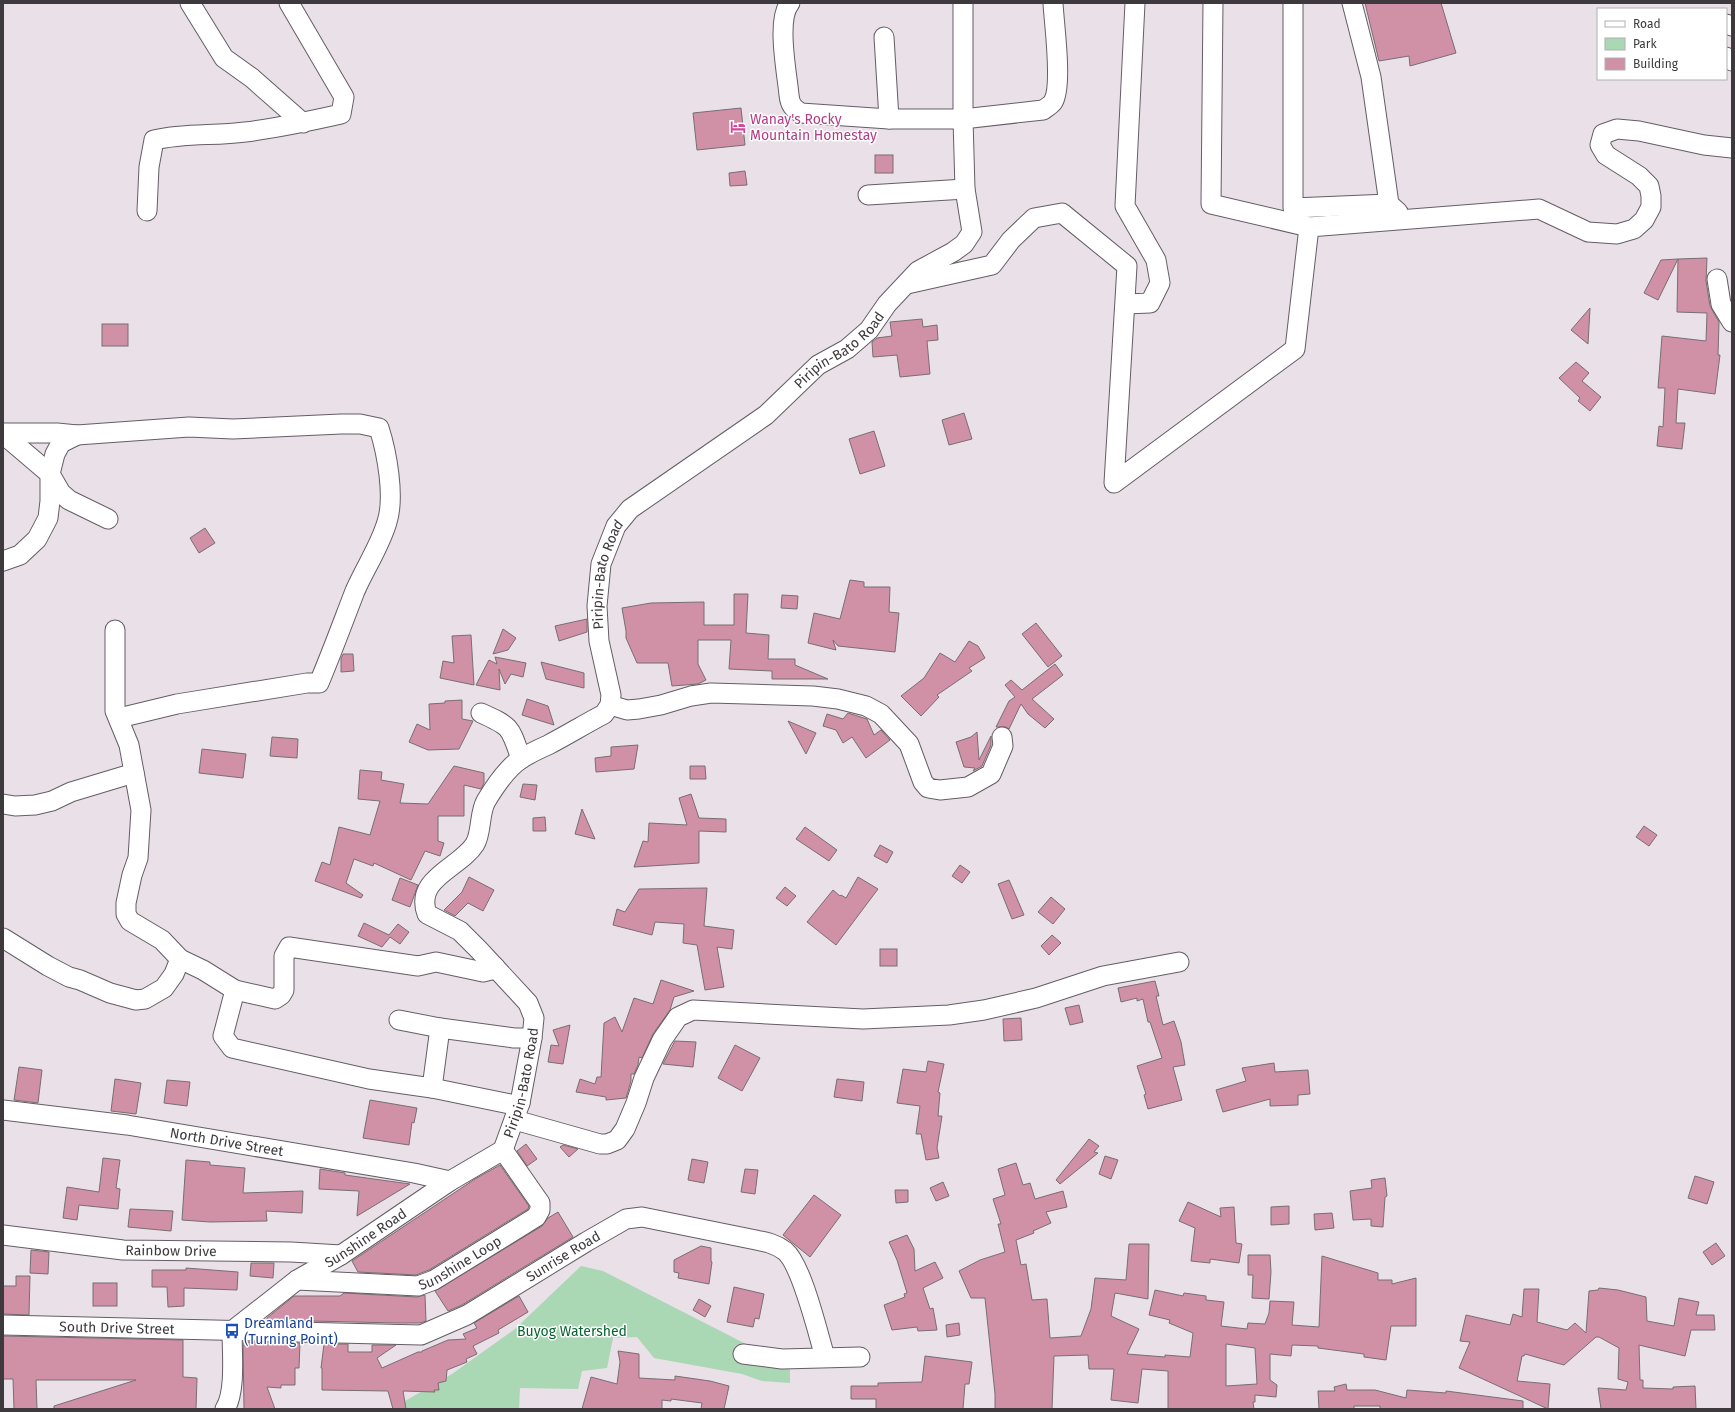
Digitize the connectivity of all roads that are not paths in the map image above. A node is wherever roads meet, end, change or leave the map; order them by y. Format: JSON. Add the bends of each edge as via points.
{"nodes":[{"id":1,"x":190,"y":3,"type":"edge"},
{"id":2,"x":289,"y":3,"type":"edge"},
{"id":3,"x":790,"y":3,"type":"edge"},
{"id":4,"x":963,"y":3,"type":"edge"},
{"id":5,"x":1053,"y":3,"type":"edge"},
{"id":6,"x":1135,"y":3,"type":"edge"},
{"id":7,"x":1212,"y":3,"type":"edge"},
{"id":8,"x":1292,"y":3,"type":"edge"},
{"id":9,"x":1352,"y":3,"type":"edge"},
{"id":10,"x":884,"y":37,"type":"dead end"},
{"id":11,"x":889,"y":119,"type":"junction"},
{"id":12,"x":963,"y":119,"type":"junction"},
{"id":13,"x":302,"y":123,"type":"junction"},
{"id":14,"x":1732,"y":148,"type":"edge"},
{"id":15,"x":965,"y":189,"type":"junction"},
{"id":16,"x":868,"y":195,"type":"dead end"},
{"id":17,"x":1389,"y":204,"type":"junction"},
{"id":18,"x":147,"y":211,"type":"dead end"},
{"id":19,"x":1406,"y":220,"type":"junction"},
{"id":20,"x":1309,"y":227,"type":"junction"},
{"id":21,"x":1717,"y":280,"type":"dead end"},
{"id":22,"x":904,"y":285,"type":"junction"},
{"id":23,"x":1126,"y":304,"type":"junction"},
{"id":24,"x":1732,"y":322,"type":"edge"},
{"id":25,"x":3,"y":434,"type":"edge"},
{"id":26,"x":77,"y":434,"type":"junction"},
{"id":27,"x":50,"y":474,"type":"junction"},
{"id":28,"x":108,"y":520,"type":"dead end"},
{"id":29,"x":3,"y":561,"type":"edge"},
{"id":30,"x":115,"y":630,"type":"dead end"},
{"id":31,"x":610,"y":705,"type":"junction"},
{"id":32,"x":481,"y":713,"type":"dead end"},
{"id":33,"x":119,"y":718,"type":"junction"},
{"id":34,"x":1002,"y":737,"type":"dead end"},
{"id":35,"x":521,"y":759,"type":"junction"},
{"id":36,"x":134,"y":773,"type":"junction"},
{"id":37,"x":3,"y":804,"type":"edge"},
{"id":38,"x":3,"y":938,"type":"edge"},
{"id":39,"x":180,"y":959,"type":"junction"},
{"id":40,"x":1179,"y":962,"type":"dead end"},
{"id":41,"x":495,"y":967,"type":"junction"},
{"id":42,"x":235,"y":990,"type":"junction"},
{"id":43,"x":399,"y":1020,"type":"dead end"},
{"id":44,"x":440,"y":1028,"type":"junction"},
{"id":45,"x":532,"y":1038,"type":"junction"},
{"id":46,"x":432,"y":1088,"type":"junction"},
{"id":47,"x":3,"y":1110,"type":"edge"},
{"id":48,"x":517,"y":1111,"type":"junction"},
{"id":49,"x":504,"y":1150,"type":"junction"},
{"id":50,"x":450,"y":1181,"type":"junction"},
{"id":51,"x":3,"y":1235,"type":"edge"},
{"id":52,"x":340,"y":1255,"type":"junction"},
{"id":53,"x":297,"y":1280,"type":"junction"},
{"id":54,"x":3,"y":1325,"type":"edge"},
{"id":55,"x":232,"y":1331,"type":"junction"},
{"id":56,"x":743,"y":1354,"type":"dead end"},
{"id":57,"x":825,"y":1357,"type":"junction"},
{"id":58,"x":860,"y":1357,"type":"dead end"},
{"id":59,"x":225,"y":1409,"type":"edge"}],
"edges":[{"from":1,"to":13,"type":"street","via":[[224,58],[252,78]]},
{"from":2,"to":13,"type":"street","via":[[344,97],[341,114]]},
{"from":3,"to":11,"type":"street","via":[[786,8],[782,26],[790,104],[793,108],[801,113]]},
{"from":4,"to":12,"type":"street","name":"Piripin-Bato Road"},
{"from":5,"to":12,"type":"street","via":[[1057,69],[1056,94],[1052,103],[1044,110]]},
{"from":6,"to":23,"type":"street","via":[[1125,206],[1156,260],[1160,283],[1150,303]]},
{"from":7,"to":20,"type":"street","via":[[1211,204]]},
{"from":8,"to":17,"type":"street","via":[[1293,208]]},
{"from":9,"to":17,"type":"street","via":[[1371,77]]},
{"from":10,"to":11,"type":"street"},
{"from":11,"to":12,"type":"street"},
{"from":12,"to":15,"type":"street","name":"Piripin-Bato Road"},
{"from":13,"to":18,"type":"street","via":[[244,132],[169,136],[154,140],[149,167]]},
{"from":14,"to":19,"type":"street","via":[[1704,145],[1639,131],[1617,129],[1603,134],[1600,145],[1606,155],[1640,176],[1649,186],[1651,196],[1651,207],[1644,220],[1634,229],[1617,234],[1588,232],[1539,209]]},
{"from":15,"to":16,"type":"street"},
{"from":15,"to":22,"type":"street","name":"Piripin-Bato Road","via":[[972,232],[964,244],[918,271]]},
{"from":17,"to":19,"type":"street"},
{"from":19,"to":20,"type":"street"},
{"from":20,"to":23,"type":"street","via":[[1295,348],[1114,483]]},
{"from":21,"to":24,"type":"street","via":[[1721,304]]},
{"from":22,"to":23,"type":"street","via":[[992,265],[1011,240],[1034,218],[1062,213],[1127,266]]},
{"from":22,"to":31,"type":"street","name":"Piripin-Bato Road","via":[[869,330],[847,349],[818,365],[766,415],[630,509],[616,526],[601,564],[597,606],[599,641],[611,695]]},
{"from":25,"to":26,"type":"street"},
{"from":25,"to":27,"type":"street"},
{"from":26,"to":27,"type":"street","via":[[61,443]]},
{"from":26,"to":33,"type":"street","via":[[189,427],[233,429],[360,424],[379,428],[386,447],[390,499],[388,521],[356,590],[319,683],[177,704]]},
{"from":27,"to":28,"type":"street","via":[[61,493],[69,500]]},
{"from":27,"to":29,"type":"street","via":[[48,518],[37,539],[20,555]]},
{"from":30,"to":33,"type":"street","via":[[115,711]]},
{"from":31,"to":34,"type":"street","via":[[627,710],[638,709],[711,693],[813,696],[859,704],[881,714],[896,728],[910,744],[923,782],[928,788],[940,790],[968,787],[991,774],[1003,746]]},
{"from":31,"to":35,"type":"street","name":"Piripin-Bato Road","via":[[604,714]]},
{"from":32,"to":35,"type":"street","via":[[509,727]]},
{"from":33,"to":36,"type":"street","via":[[129,745]]},
{"from":35,"to":41,"type":"street","name":"Piripin-Bato Road","via":[[507,772],[486,802],[475,844],[431,883],[425,899],[428,914],[460,931]]},
{"from":36,"to":37,"type":"street","via":[[71,792],[52,801],[15,806]]},
{"from":36,"to":39,"type":"street","via":[[141,810],[140,838],[126,914],[130,921],[162,940]]},
{"from":38,"to":39,"type":"street","via":[[69,977],[136,1000],[145,999],[164,988]]},
{"from":39,"to":42,"type":"street"},
{"from":40,"to":48,"type":"street","via":[[1103,976],[1036,998],[949,1015],[863,1019],[693,1010],[678,1017],[662,1040],[644,1078],[625,1129],[617,1140],[600,1144]]},
{"from":41,"to":42,"type":"street","via":[[483,972],[436,962],[418,966],[289,948],[284,956],[284,990],[281,995],[275,999]]},
{"from":41,"to":45,"type":"street","name":"Piripin-Bato Road","via":[[528,1003],[534,1018]]},
{"from":42,"to":46,"type":"street","via":[[223,1036],[232,1048],[369,1079]]},
{"from":43,"to":44,"type":"street"},
{"from":44,"to":45,"type":"street"},
{"from":44,"to":46,"type":"street"},
{"from":45,"to":48,"type":"street","name":"Piripin-Bato Road"},
{"from":46,"to":48,"type":"street","via":[[515,1105]]},
{"from":47,"to":50,"type":"street","name":"North Drive Street","via":[[127,1125]]},
{"from":48,"to":49,"type":"street","name":"Piripin-Bato Road"},
{"from":49,"to":50,"type":"street","name":"Sunshine Road"},
{"from":49,"to":53,"type":"street","name":"Sunshine Loop","via":[[540,1203],[536,1217],[434,1280],[418,1286]]},
{"from":50,"to":52,"type":"street","name":"Sunshine Road"},
{"from":51,"to":52,"type":"street","name":"Rainbow Drive","via":[[123,1250]]},
{"from":52,"to":53,"type":"street","name":"Sunshine Road"},
{"from":53,"to":55,"type":"street","name":"Sunshine Road"},
{"from":54,"to":55,"type":"street","name":"South Drive Street"},
{"from":55,"to":57,"type":"street","name":"Sunrise Road","via":[[421,1335],[466,1315],[626,1219],[642,1217],[775,1244],[786,1252],[793,1262],[807,1296]]},
{"from":55,"to":59,"type":"street","via":[[231,1390]]},
{"from":56,"to":57,"type":"street","via":[[782,1359]]},
{"from":57,"to":58,"type":"street"}]}
